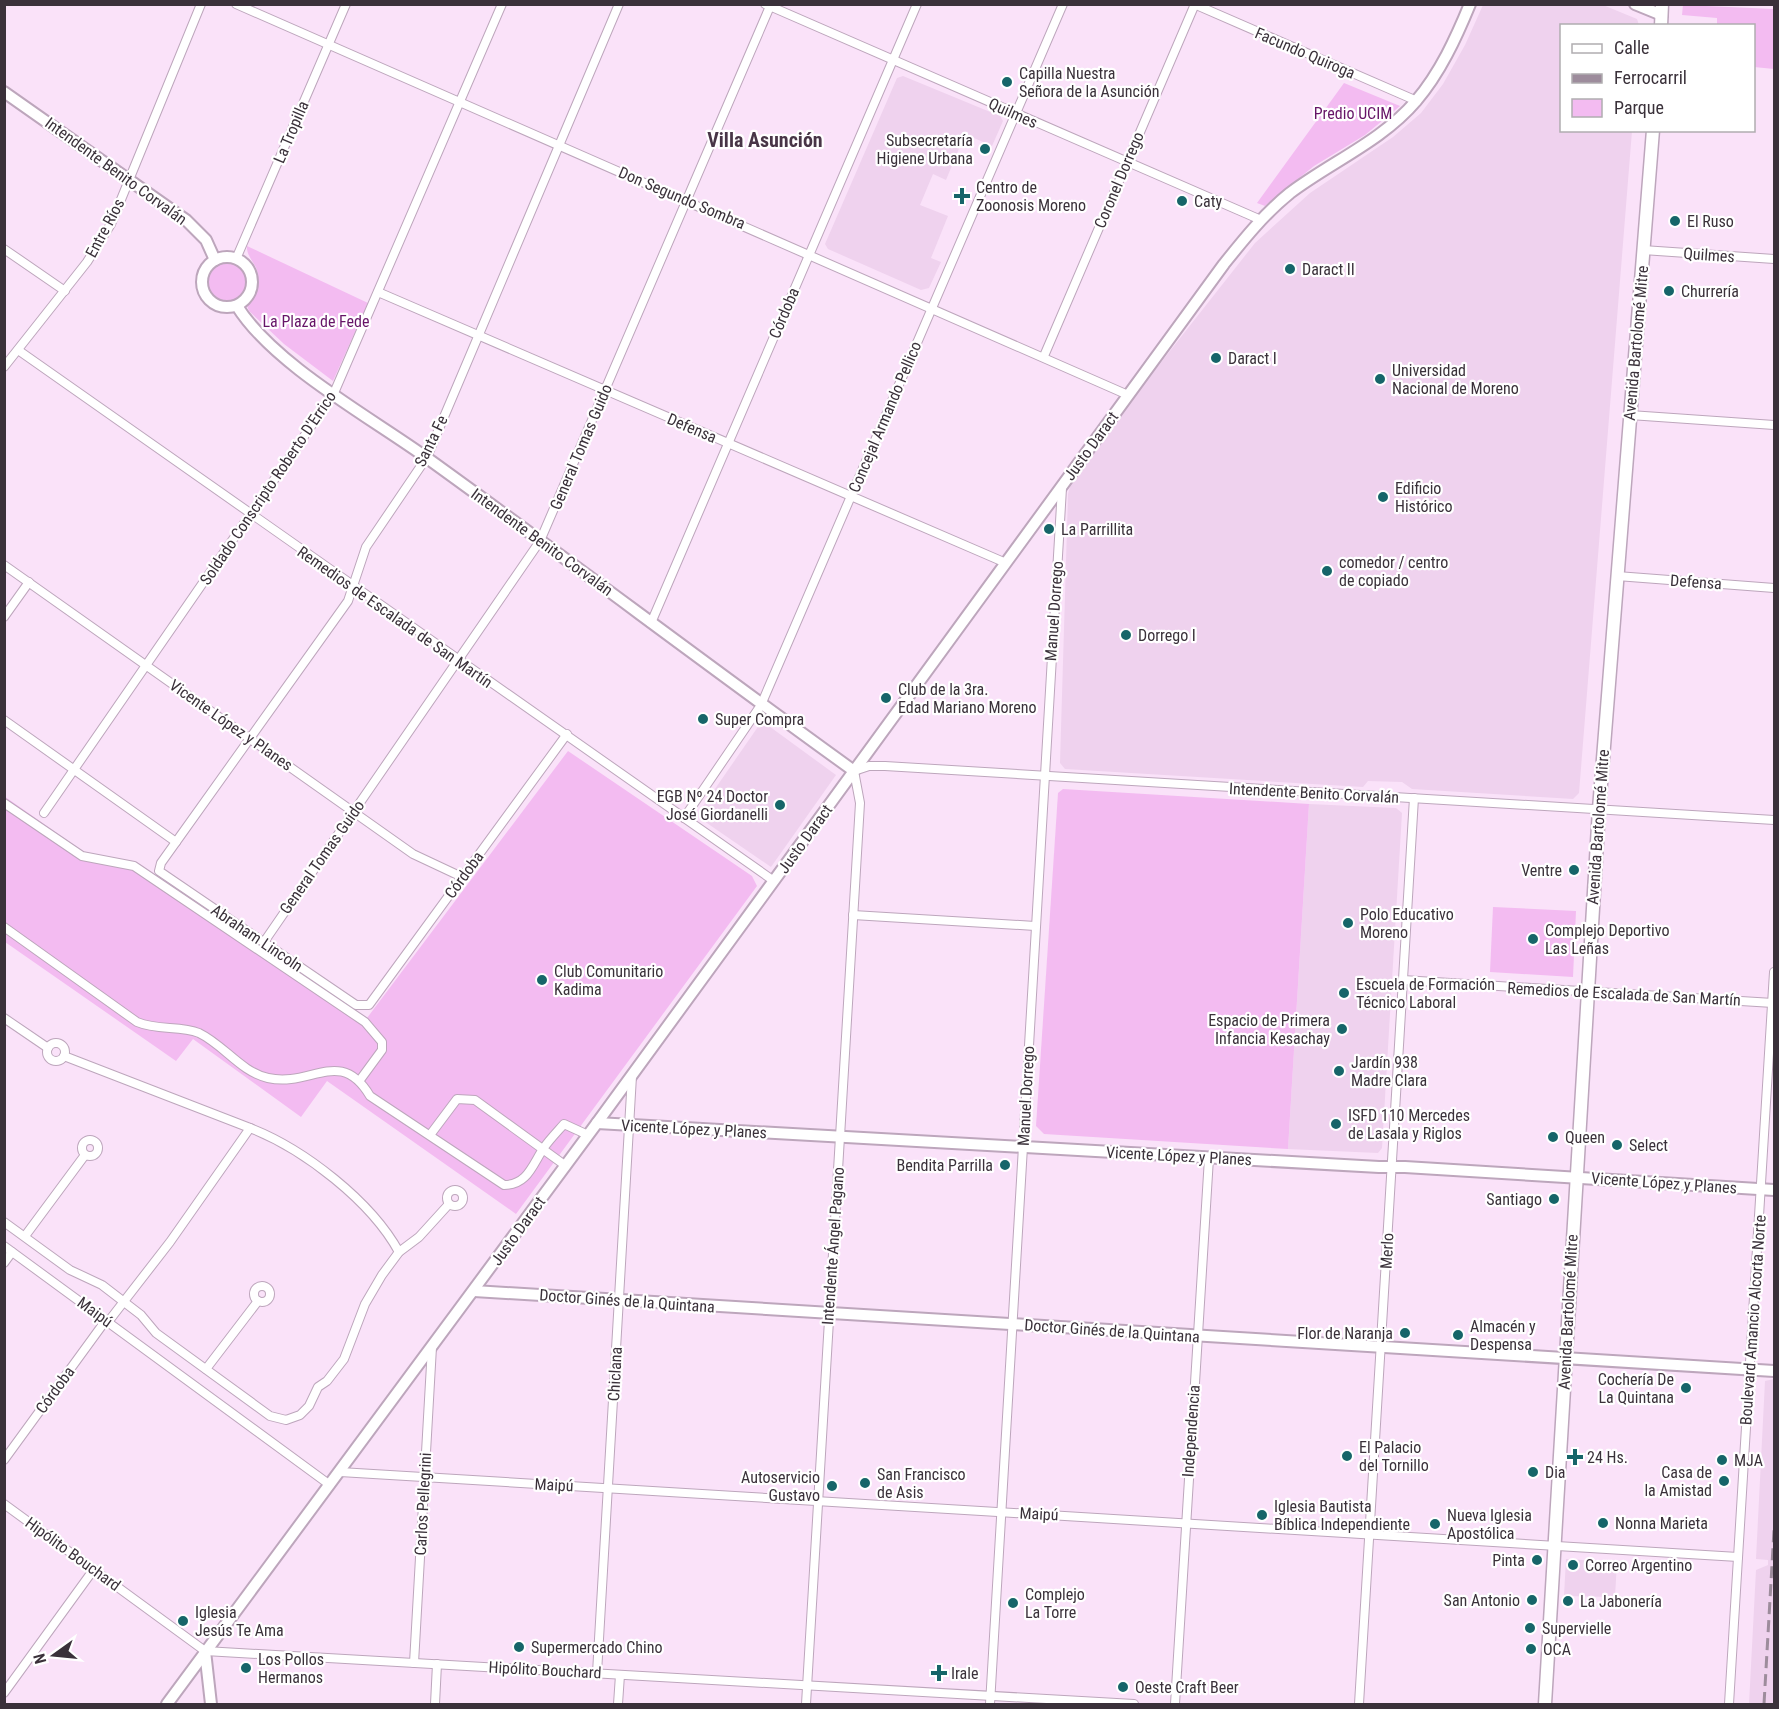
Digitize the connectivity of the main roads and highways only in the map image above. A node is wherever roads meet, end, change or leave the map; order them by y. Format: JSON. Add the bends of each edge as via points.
{"nodes":[{"id":1,"x":1653,"y":132,"type":"edge"},
{"id":2,"x":1545,"y":1704,"type":"edge"}],
"edges":[{"from":1,"to":2,"type":"main road","name":"Avenida Bartolomé Mitre","via":[[1599,809]]}]}
